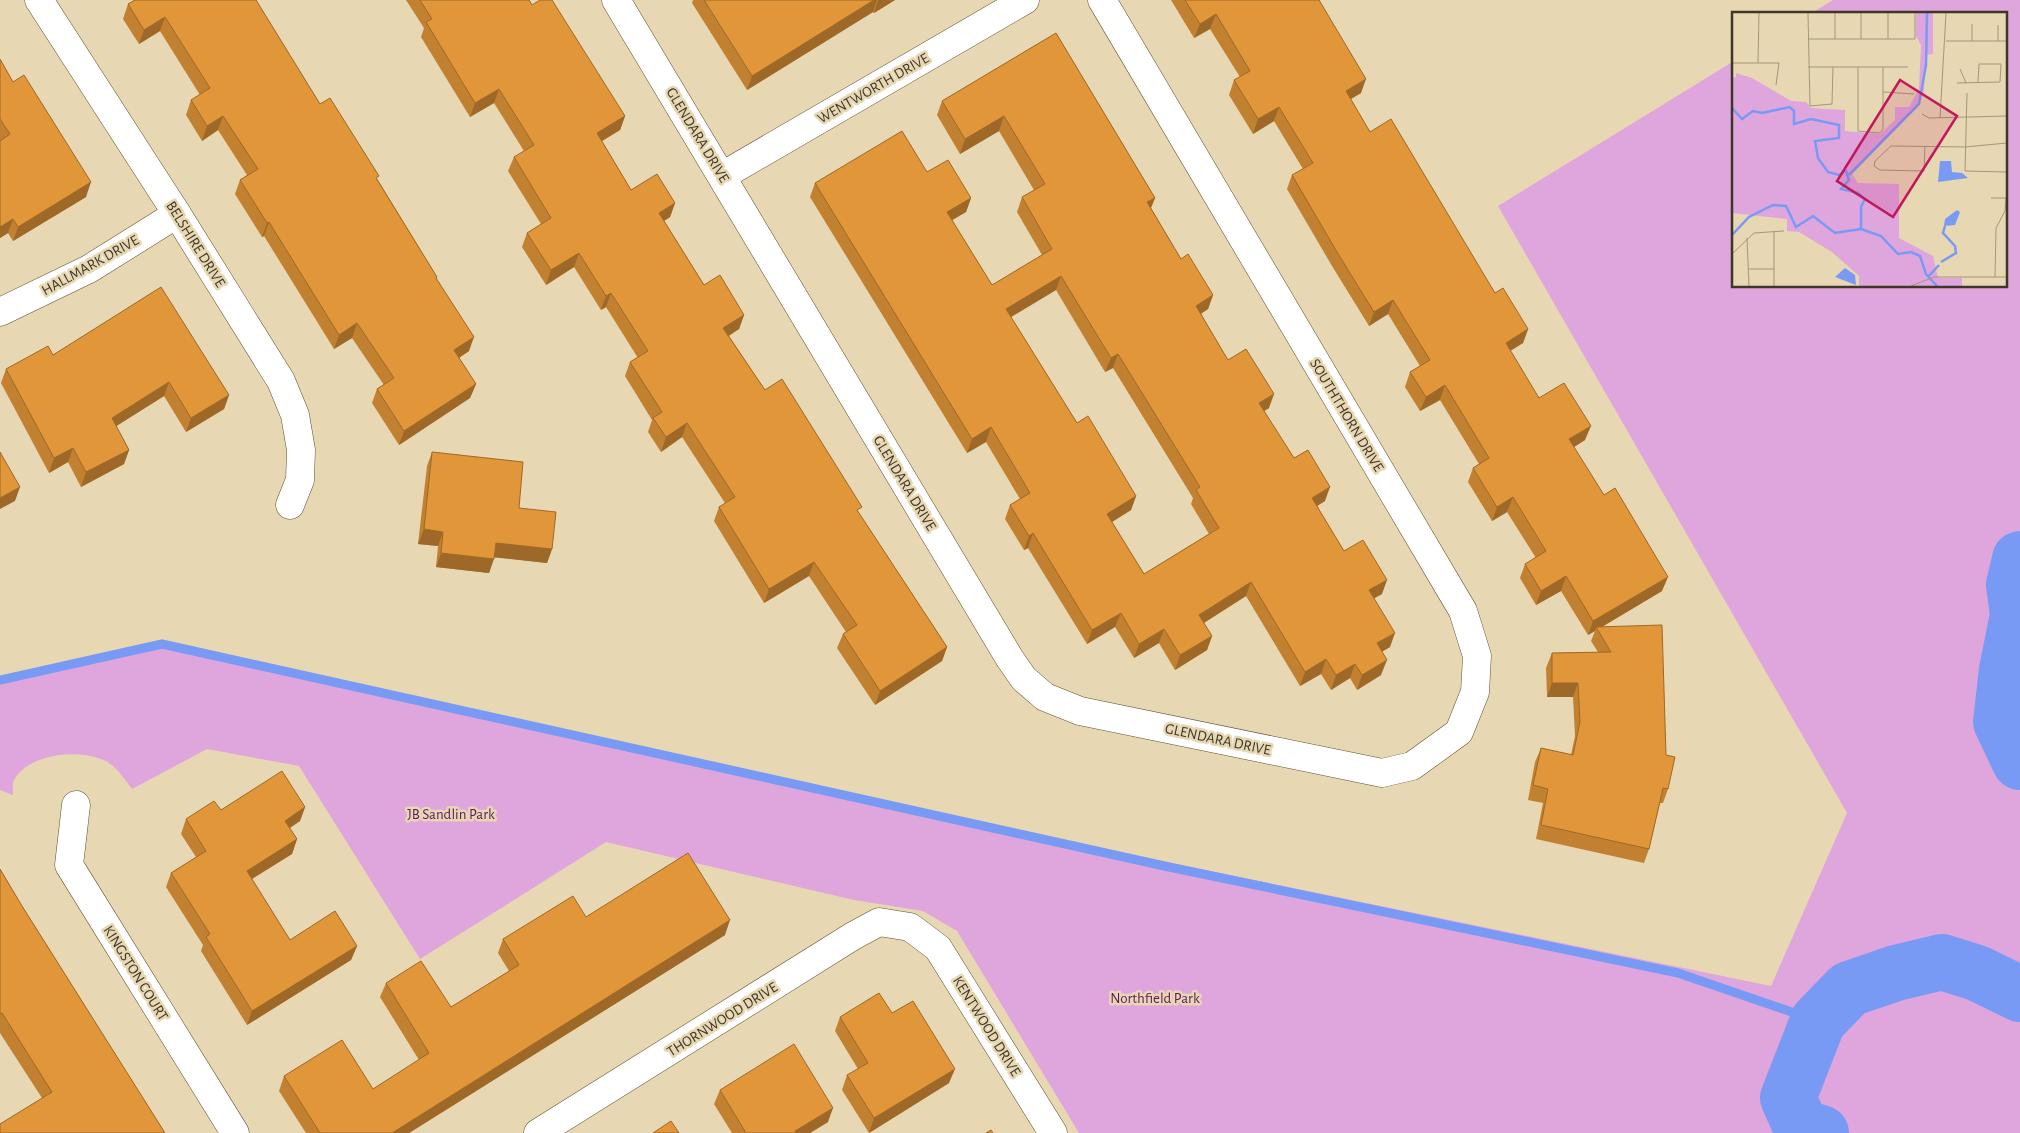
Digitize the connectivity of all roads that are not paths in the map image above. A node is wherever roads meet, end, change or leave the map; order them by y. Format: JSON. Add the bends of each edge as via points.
{"nodes":[{"id":1,"x":39,"y":0,"type":"edge"},
{"id":2,"x":616,"y":0,"type":"edge"},
{"id":3,"x":1025,"y":0,"type":"edge"},
{"id":4,"x":1102,"y":0,"type":"edge"},
{"id":5,"x":722,"y":176,"type":"junction"},
{"id":6,"x":178,"y":214,"type":"junction"},
{"id":7,"x":0,"y":312,"type":"edge"},
{"id":8,"x":290,"y":506,"type":"dead end"},
{"id":9,"x":1343,"y":765,"type":"joint"},
{"id":10,"x":76,"y":805,"type":"dead end"},
{"id":11,"x":910,"y":927,"type":"joint"},
{"id":12,"x":236,"y":1133,"type":"edge"},
{"id":13,"x":538,"y":1133,"type":"edge"},
{"id":14,"x":1053,"y":1133,"type":"edge"}],
"edges":[{"from":1,"to":6,"type":"street","name":"BELSHIRE DRIVE"},
{"from":2,"to":5,"type":"street","name":"GLENDARA DRIVE"},
{"from":3,"to":5,"type":"street","name":"WENTWORTH DRIVE"},
{"from":4,"to":9,"type":"street","name":"SOUTHTHORN DRIVE","via":[[1466,620],[1477,656],[1475,692],[1459,732],[1412,766],[1382,773]]},
{"from":5,"to":9,"type":"street","name":"GLENDARA DRIVE","via":[[1024,678],[1045,697],[1080,710]]},
{"from":6,"to":7,"type":"street","name":"HALLMARK DRIVE","via":[[90,269]]},
{"from":6,"to":8,"type":"street","name":"BELSHIRE DRIVE","via":[[281,381],[295,415],[301,450],[300,480]]},
{"from":10,"to":12,"type":"street","name":"KINGSTON COURT","via":[[70,866]]},
{"from":11,"to":13,"type":"street","name":"THORNWOOD DRIVE","via":[[879,922],[853,936]]},
{"from":11,"to":14,"type":"street","name":"KENTWOOD DRIVE","via":[[938,948]]}]}
